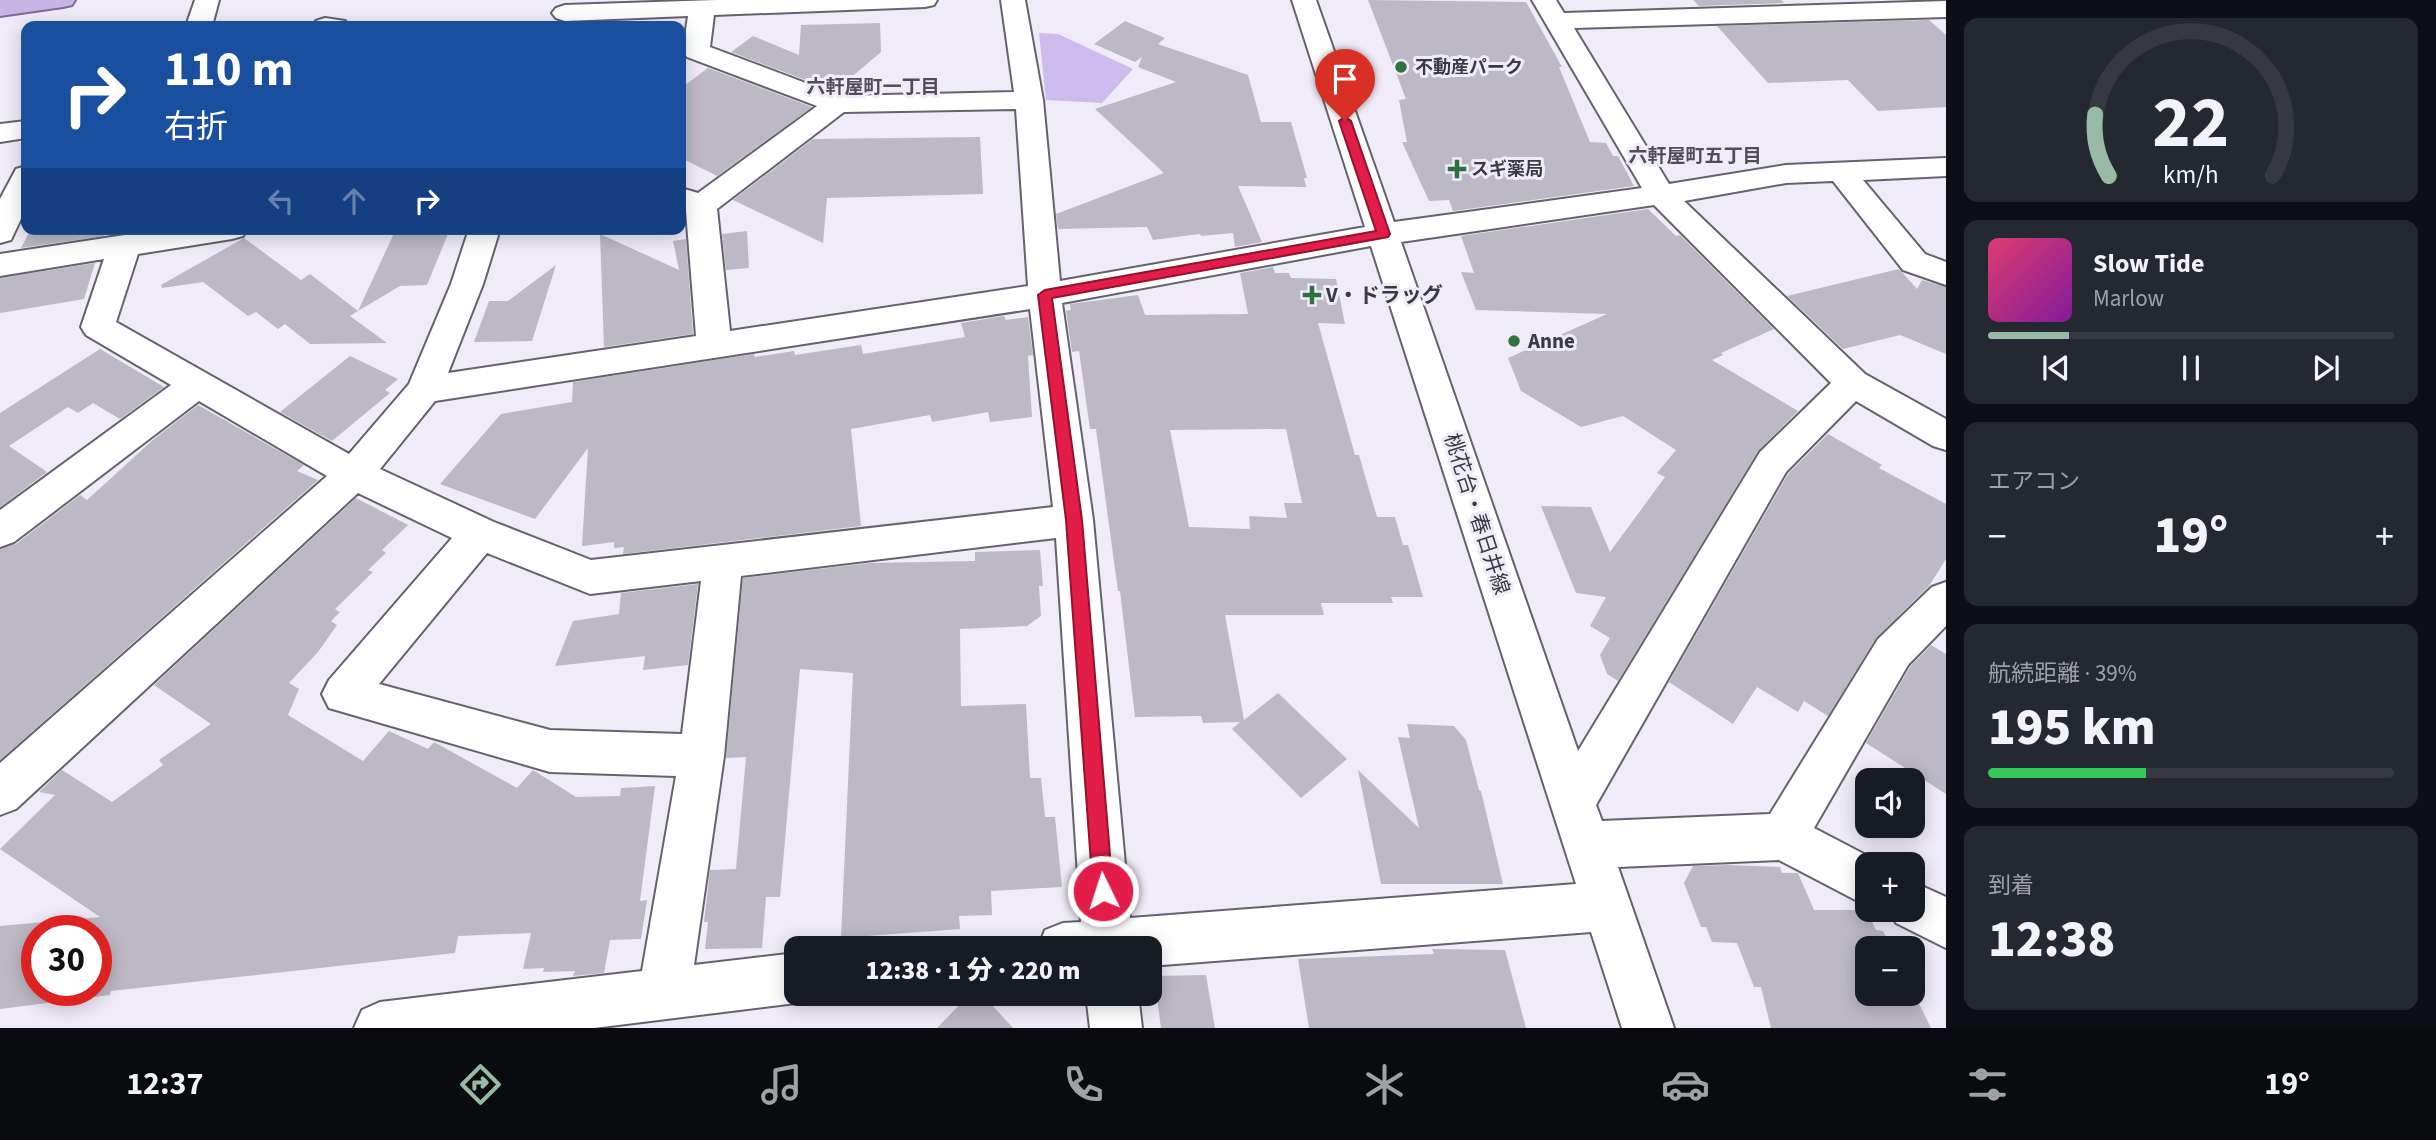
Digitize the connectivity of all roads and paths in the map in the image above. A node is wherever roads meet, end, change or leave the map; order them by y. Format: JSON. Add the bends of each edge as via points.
{"nodes":[{"id":1,"x":63,"y":0,"type":"edge"},
{"id":2,"x":207,"y":0,"type":"edge"},
{"id":3,"x":925,"y":0,"type":"edge"},
{"id":4,"x":1013,"y":0,"type":"edge"},
{"id":5,"x":1304,"y":0,"type":"edge"},
{"id":6,"x":0,"y":8,"type":"edge"},
{"id":7,"x":702,"y":9,"type":"junction"},
{"id":8,"x":1946,"y":9,"type":"edge"},
{"id":9,"x":1550,"y":11,"type":"edge"},
{"id":10,"x":565,"y":13,"type":"edge"},
{"id":11,"x":201,"y":21,"type":"edge"},
{"id":12,"x":1029,"y":100,"type":"junction"},
{"id":13,"x":837,"y":104,"type":"junction"},
{"id":14,"x":21,"y":131,"type":"edge"},
{"id":15,"x":0,"y":133,"type":"edge"},
{"id":16,"x":1946,"y":167,"type":"edge"},
{"id":17,"x":1841,"y":172,"type":"junction"},
{"id":18,"x":21,"y":186,"type":"edge"},
{"id":19,"x":1661,"y":195,"type":"junction"},
{"id":20,"x":691,"y":202,"type":"edge"},
{"id":21,"x":0,"y":233,"type":"edge"},
{"id":22,"x":1383,"y":234,"type":"junction"},
{"id":23,"x":196,"y":235,"type":"edge"},
{"id":24,"x":483,"y":235,"type":"edge"},
{"id":25,"x":124,"y":247,"type":"junction"},
{"id":26,"x":0,"y":265,"type":"edge"},
{"id":27,"x":1946,"y":274,"type":"edge"},
{"id":28,"x":1045,"y":295,"type":"junction"},
{"id":29,"x":714,"y":343,"type":"junction"},
{"id":30,"x":1853,"y":383,"type":"junction"},
{"id":31,"x":197,"y":384,"type":"junction"},
{"id":32,"x":424,"y":390,"type":"junction"},
{"id":33,"x":1946,"y":436,"type":"edge"},
{"id":34,"x":354,"y":474,"type":"junction"},
{"id":35,"x":1074,"y":520,"type":"junction"},
{"id":36,"x":0,"y":531,"type":"edge"},
{"id":37,"x":480,"y":533,"type":"junction"},
{"id":38,"x":723,"y":561,"type":"junction"},
{"id":39,"x":1946,"y":599,"type":"edge"},
{"id":40,"x":702,"y":756,"type":"junction"},
{"id":41,"x":0,"y":793,"type":"edge"},
{"id":42,"x":1573,"y":801,"type":"junction"},
{"id":43,"x":1783,"y":837,"type":"junction"},
{"id":44,"x":1588,"y":845,"type":"junction"},
{"id":45,"x":1855,"y":876,"type":"edge"},
{"id":46,"x":1608,"y":906,"type":"junction"},
{"id":47,"x":1925,"y":912,"type":"edge"},
{"id":48,"x":1946,"y":923,"type":"edge"},
{"id":49,"x":1093,"y":936,"type":"edge"},
{"id":50,"x":1162,"y":942,"type":"edge"},
{"id":51,"x":784,"y":979,"type":"edge"},
{"id":52,"x":664,"y":992,"type":"junction"},
{"id":53,"x":1113,"y":1006,"type":"edge"},
{"id":54,"x":380,"y":1028,"type":"edge"},
{"id":55,"x":1116,"y":1028,"type":"edge"},
{"id":56,"x":1648,"y":1028,"type":"edge"}],
"edges":[{"from":1,"to":6,"type":"main road"},
{"from":2,"to":11,"type":"street"},
{"from":3,"to":7,"type":"street"},
{"from":4,"to":12,"type":"street"},
{"from":5,"to":22,"type":"street","name":"桃花台・春日井線"},
{"from":7,"to":10,"type":"street"},
{"from":7,"to":13,"type":"street","via":[[696,51]]},
{"from":8,"to":9,"type":"street"},
{"from":9,"to":19,"type":"street"},
{"from":12,"to":13,"type":"street"},
{"from":12,"to":28,"type":"street"},
{"from":13,"to":20,"type":"street"},
{"from":14,"to":15,"type":"street"},
{"from":16,"to":17,"type":"street"},
{"from":17,"to":19,"type":"street","via":[[1786,174]]},
{"from":17,"to":27,"type":"street","via":[[1914,262]]},
{"from":18,"to":21,"type":"street"},
{"from":19,"to":22,"type":"street"},
{"from":19,"to":30,"type":"street"},
{"from":20,"to":29,"type":"street"},
{"from":22,"to":28,"type":"street"},
{"from":22,"to":42,"type":"street","name":"桃花台・春日井線"},
{"from":23,"to":25,"type":"street"},
{"from":24,"to":32,"type":"street"},
{"from":25,"to":26,"type":"street"},
{"from":25,"to":31,"type":"street","via":[[98,327]]},
{"from":28,"to":29,"type":"street"},
{"from":28,"to":35,"type":"street"},
{"from":29,"to":32,"type":"street"},
{"from":30,"to":33,"type":"street"},
{"from":30,"to":42,"type":"street","via":[[1773,462]]},
{"from":31,"to":34,"type":"street"},
{"from":31,"to":36,"type":"street"},
{"from":32,"to":34,"type":"street"},
{"from":34,"to":37,"type":"street"},
{"from":34,"to":41,"type":"street"},
{"from":35,"to":38,"type":"street"},
{"from":35,"to":49,"type":"street"},
{"from":37,"to":38,"type":"street","via":[[590,577]]},
{"from":37,"to":40,"type":"street","via":[[344,694],[550,751]]},
{"from":38,"to":40,"type":"street"},
{"from":39,"to":43,"type":"street","via":[[1893,652]]},
{"from":40,"to":52,"type":"street"},
{"from":42,"to":44,"type":"street","name":"桃花台・春日井線"},
{"from":43,"to":44,"type":"street"},
{"from":43,"to":45,"type":"street"},
{"from":44,"to":46,"type":"street","name":"桃花台・春日井線"},
{"from":46,"to":50,"type":"street"},
{"from":46,"to":56,"type":"street","name":"桃花台・春日井線"},
{"from":47,"to":48,"type":"street"},
{"from":51,"to":52,"type":"street"},
{"from":52,"to":54,"type":"street"},
{"from":53,"to":55,"type":"street"}]}
